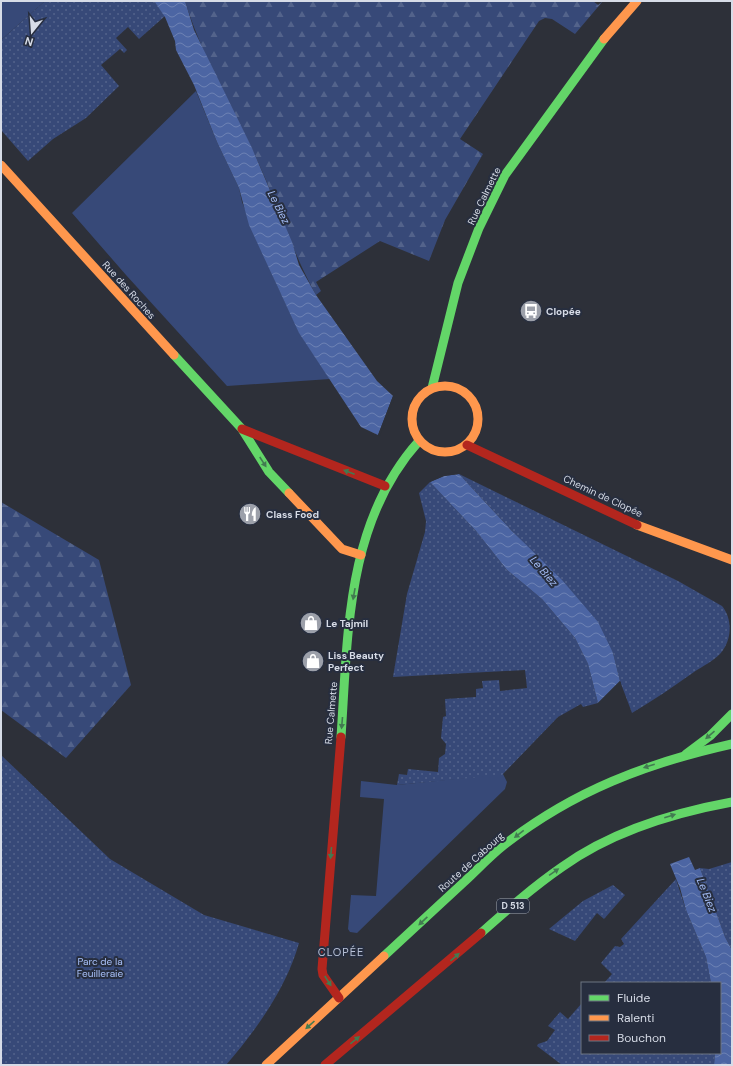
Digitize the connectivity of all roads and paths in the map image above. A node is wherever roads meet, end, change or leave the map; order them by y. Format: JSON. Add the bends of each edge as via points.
{"nodes":[{"id":1,"x":637,"y":1,"type":"edge"},
{"id":2,"x":1,"y":165,"type":"edge"},
{"id":3,"x":432,"y":388,"type":"junction"},
{"id":4,"x":242,"y":429,"type":"junction"},
{"id":5,"x":419,"y":441,"type":"junction"},
{"id":6,"x":467,"y":445,"type":"junction"},
{"id":7,"x":385,"y":486,"type":"junction"},
{"id":8,"x":360,"y":555,"type":"junction"},
{"id":9,"x":732,"y":560,"type":"edge"},
{"id":10,"x":732,"y":714,"type":"edge"},
{"id":11,"x":732,"y":744,"type":"edge"},
{"id":12,"x":686,"y":754,"type":"junction"},
{"id":13,"x":732,"y":802,"type":"edge"},
{"id":14,"x":339,"y":998,"type":"junction"},
{"id":15,"x":266,"y":1065,"type":"edge"},
{"id":16,"x":325,"y":1065,"type":"edge"}],
"edges":[{"from":1,"to":3,"type":"street","name":"Rue Calmette","via":[[602,41],[505,175],[479,228],[458,283]]},
{"from":2,"to":4,"type":"street","name":"Rue des Roches"},
{"from":3,"to":5,"type":"street","via":[[421,394],[414,405],[411,417],[413,430]]},
{"from":3,"to":6,"type":"street","via":[[445,385],[458,388],[470,396],[477,408],[479,421],[475,434]]},
{"from":7,"to":4,"type":"street","name":"Rue des Roches","one_way":true},
{"from":4,"to":8,"type":"street","name":"Rue des Roches","one_way":true,"via":[[269,472],[342,549]]},
{"from":5,"to":6,"type":"street","via":[[429,449],[442,453],[455,452]]},
{"from":5,"to":7,"type":"street","name":"Rue Calmette","via":[[404,457]]},
{"from":6,"to":9,"type":"street","name":"Chemin de Clopée","via":[[639,526]]},
{"from":7,"to":8,"type":"street","name":"Rue Calmette","via":[[369,523]]},
{"from":8,"to":14,"type":"street","name":"Rue Calmette","one_way":true,"via":[[350,614],[322,969],[323,975]]},
{"from":10,"to":12,"type":"street","one_way":true,"via":[[710,736]]},
{"from":11,"to":12,"type":"street","name":"Route de Cabourg"},
{"from":12,"to":14,"type":"street","name":"Route de Cabourg","one_way":true,"via":[[602,783],[532,824],[503,846]]},
{"from":16,"to":13,"type":"street","number":"D 513","one_way":true,"via":[[542,881],[584,852],[673,814]]},
{"from":14,"to":15,"type":"street","name":"Route de Cabourg","one_way":true}]}
